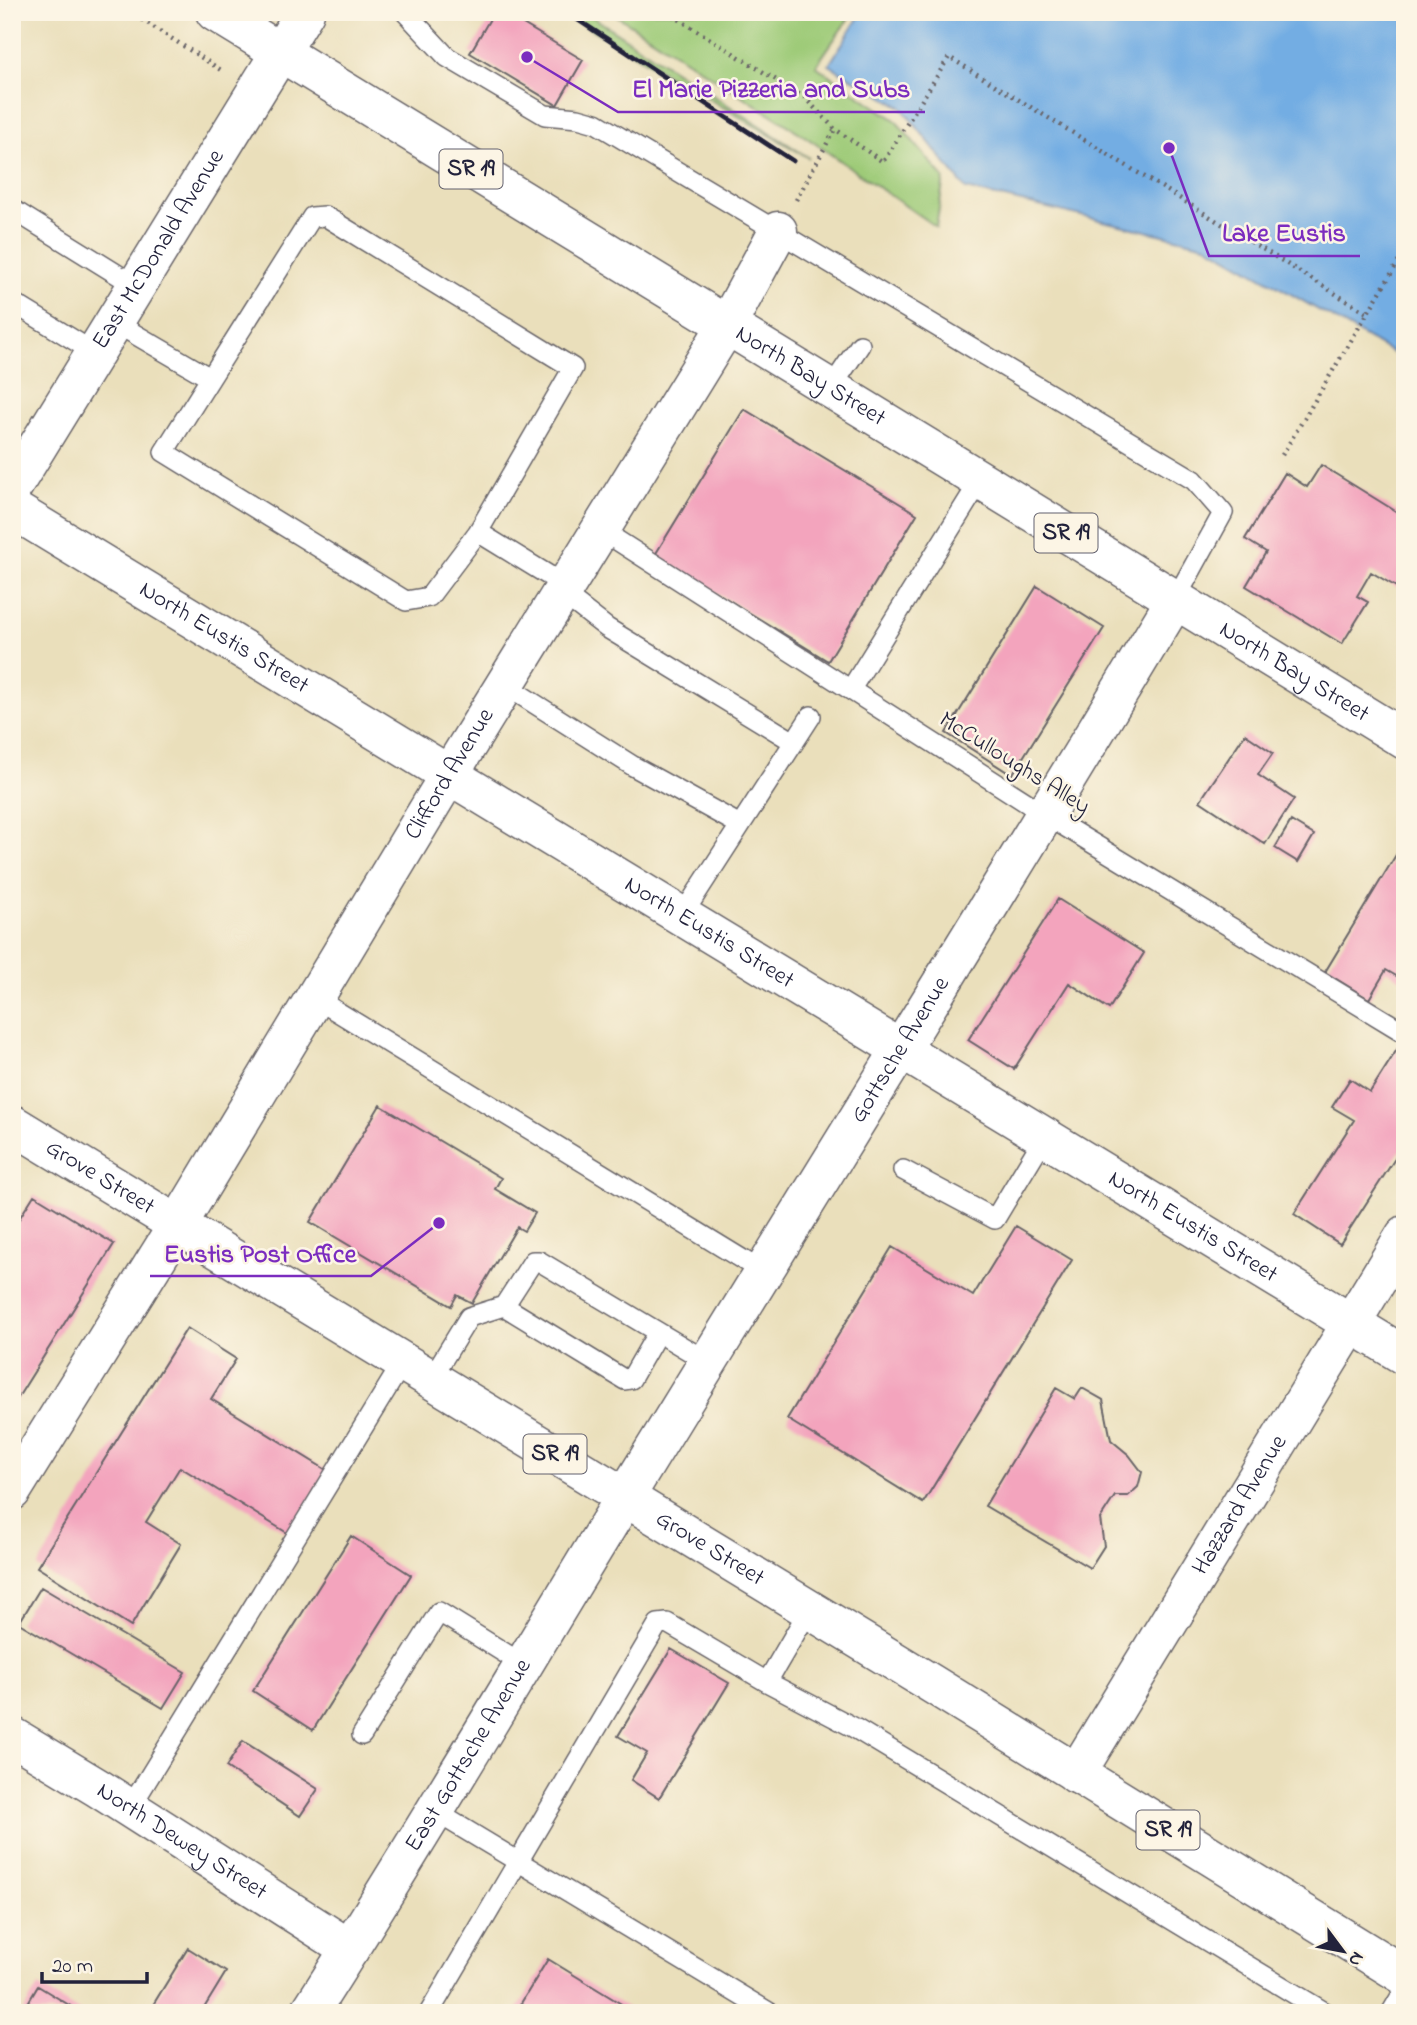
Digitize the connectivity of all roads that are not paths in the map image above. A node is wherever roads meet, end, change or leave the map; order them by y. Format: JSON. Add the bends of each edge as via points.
{"nodes":[{"id":1,"x":215,"y":12,"type":"edge"},
{"id":2,"x":305,"y":12,"type":"edge"},
{"id":3,"x":405,"y":12,"type":"edge"},
{"id":4,"x":280,"y":52,"type":"junction"},
{"id":5,"x":12,"y":209,"type":"edge"},
{"id":6,"x":778,"y":231,"type":"junction"},
{"id":7,"x":136,"y":286,"type":"junction"},
{"id":8,"x":12,"y":302,"type":"edge"},
{"id":9,"x":727,"y":325,"type":"junction"},
{"id":10,"x":105,"y":338,"type":"junction"},
{"id":11,"x":860,"y":345,"type":"dead end"},
{"id":12,"x":210,"y":378,"type":"junction"},
{"id":13,"x":831,"y":388,"type":"junction"},
{"id":14,"x":980,"y":481,"type":"junction"},
{"id":15,"x":12,"y":488,"type":"edge"},
{"id":16,"x":12,"y":509,"type":"edge"},
{"id":17,"x":601,"y":530,"type":"junction"},
{"id":18,"x":478,"y":532,"type":"junction"},
{"id":19,"x":564,"y":589,"type":"junction"},
{"id":20,"x":1175,"y":600,"type":"junction"},
{"id":21,"x":505,"y":685,"type":"junction"},
{"id":22,"x":851,"y":689,"type":"junction"},
{"id":23,"x":811,"y":716,"type":"dead end"},
{"id":24,"x":1405,"y":740,"type":"edge"},
{"id":25,"x":794,"y":742,"type":"junction"},
{"id":26,"x":449,"y":775,"type":"junction"},
{"id":27,"x":1046,"y":814,"type":"junction"},
{"id":28,"x":740,"y":825,"type":"junction"},
{"id":29,"x":681,"y":917,"type":"junction"},
{"id":30,"x":315,"y":998,"type":"junction"},
{"id":31,"x":1405,"y":1033,"type":"edge"},
{"id":32,"x":900,"y":1049,"type":"junction"},
{"id":33,"x":12,"y":1124,"type":"edge"},
{"id":34,"x":1045,"y":1136,"type":"junction"},
{"id":35,"x":902,"y":1170,"type":"dead end"},
{"id":36,"x":177,"y":1226,"type":"junction"},
{"id":37,"x":1405,"y":1235,"type":"edge"},
{"id":38,"x":763,"y":1272,"type":"junction"},
{"id":39,"x":505,"y":1306,"type":"junction"},
{"id":40,"x":1350,"y":1323,"type":"junction"},
{"id":41,"x":658,"y":1332,"type":"junction"},
{"id":42,"x":1405,"y":1356,"type":"edge"},
{"id":43,"x":708,"y":1363,"type":"junction"},
{"id":44,"x":417,"y":1371,"type":"junction"},
{"id":45,"x":12,"y":1491,"type":"edge"},
{"id":46,"x":625,"y":1497,"type":"junction"},
{"id":47,"x":809,"y":1610,"type":"junction"},
{"id":48,"x":524,"y":1665,"type":"junction"},
{"id":49,"x":767,"y":1682,"type":"junction"},
{"id":50,"x":362,"y":1735,"type":"dead end"},
{"id":51,"x":12,"y":1736,"type":"edge"},
{"id":52,"x":1076,"y":1774,"type":"junction"},
{"id":53,"x":130,"y":1808,"type":"junction"},
{"id":54,"x":436,"y":1812,"type":"junction"},
{"id":55,"x":519,"y":1861,"type":"junction"},
{"id":56,"x":350,"y":1949,"type":"junction"},
{"id":57,"x":1405,"y":1976,"type":"edge"},
{"id":58,"x":1405,"y":1989,"type":"edge"},
{"id":59,"x":309,"y":2013,"type":"edge"},
{"id":60,"x":429,"y":2013,"type":"edge"},
{"id":61,"x":770,"y":2013,"type":"edge"},
{"id":62,"x":1326,"y":2013,"type":"edge"},
{"id":63,"x":1391,"y":2013,"type":"edge"}],
"edges":[{"from":1,"to":4,"type":"street","name":"North Bay Street","number":"SR 19"},
{"from":2,"to":4,"type":"street","name":"East McDonald Avenue"},
{"from":3,"to":6,"type":"lane","via":[[447,57],[491,83],[545,114],[596,123]]},
{"from":4,"to":7,"type":"street","name":"East McDonald Avenue"},
{"from":4,"to":9,"type":"street","name":"North Bay Street","number":"SR 19"},
{"from":5,"to":7,"type":"lane"},
{"from":6,"to":9,"type":"street","name":"Clifford Avenue"},
{"from":6,"to":20,"type":"lane","via":[[1194,480],[1223,513]]},
{"from":7,"to":10,"type":"street","name":"East McDonald Avenue"},
{"from":8,"to":10,"type":"lane"},
{"from":9,"to":13,"type":"street","name":"North Bay Street","number":"SR 19"},
{"from":9,"to":17,"type":"street","name":"Clifford Avenue"},
{"from":10,"to":12,"type":"lane"},
{"from":10,"to":15,"type":"street","name":"East McDonald Avenue"},
{"from":11,"to":13,"type":"lane"},
{"from":12,"to":18,"type":"lane","via":[[163,452],[406,601],[429,597]]},
{"from":12,"to":18,"type":"lane","via":[[312,216],[325,216],[573,368]]},
{"from":13,"to":14,"type":"street","name":"North Bay Street","number":"SR 19"},
{"from":14,"to":20,"type":"street","name":"North Bay Street","number":"SR 19"},
{"from":14,"to":22,"type":"lane"},
{"from":16,"to":26,"type":"street","name":"North Eustis Street"},
{"from":17,"to":19,"type":"street","name":"Clifford Avenue"},
{"from":17,"to":22,"type":"lane","name":"McCulloughs Alley"},
{"from":18,"to":19,"type":"lane"},
{"from":19,"to":21,"type":"street","name":"Clifford Avenue"},
{"from":19,"to":25,"type":"lane","via":[[607,628]]},
{"from":20,"to":24,"type":"street","name":"North Bay Street","number":"SR 19"},
{"from":20,"to":27,"type":"street","name":"Gottsche Avenue"},
{"from":21,"to":26,"type":"street","name":"Clifford Avenue"},
{"from":21,"to":28,"type":"lane","via":[[633,766]]},
{"from":22,"to":27,"type":"lane","name":"McCulloughs Alley"},
{"from":23,"to":25,"type":"lane"},
{"from":25,"to":28,"type":"lane"},
{"from":26,"to":29,"type":"street","name":"North Eustis Street"},
{"from":26,"to":30,"type":"street","name":"Clifford Avenue"},
{"from":27,"to":31,"type":"lane","name":"McCulloughs Alley"},
{"from":27,"to":32,"type":"street","name":"Gottsche Avenue"},
{"from":28,"to":29,"type":"lane"},
{"from":29,"to":32,"type":"street","name":"North Eustis Street"},
{"from":30,"to":36,"type":"street","name":"Clifford Avenue"},
{"from":30,"to":38,"type":"lane"},
{"from":32,"to":34,"type":"street","name":"North Eustis Street"},
{"from":32,"to":38,"type":"street","name":"Gottsche Avenue"},
{"from":33,"to":36,"type":"street","name":"Grove Street","number":"SR 19"},
{"from":34,"to":35,"type":"lane","via":[[995,1219]]},
{"from":34,"to":40,"type":"street","name":"North Eustis Street"},
{"from":36,"to":44,"type":"street","name":"Grove Street","number":"SR 19"},
{"from":36,"to":45,"type":"street","name":"Clifford Avenue"},
{"from":37,"to":40,"type":"street","name":"Hazzard Avenue"},
{"from":38,"to":43,"type":"street","name":"Gottsche Avenue"},
{"from":39,"to":41,"type":"lane","via":[[533,1261],[539,1261]]},
{"from":39,"to":41,"type":"lane","via":[[625,1380],[631,1379]]},
{"from":39,"to":44,"type":"lane","via":[[470,1317]]},
{"from":40,"to":42,"type":"street","name":"North Eustis Street"},
{"from":40,"to":52,"type":"street","name":"Hazzard Avenue"},
{"from":41,"to":43,"type":"lane"},
{"from":43,"to":46,"type":"street","name":"Gottsche Avenue"},
{"from":44,"to":46,"type":"street","name":"Grove Street","number":"SR 19"},
{"from":44,"to":53,"type":"lane"},
{"from":46,"to":47,"type":"street","name":"Grove Street","number":"SR 19"},
{"from":46,"to":48,"type":"street","name":"East Gottsche Avenue"},
{"from":47,"to":49,"type":"lane"},
{"from":47,"to":52,"type":"street","name":"Grove Street","number":"SR 19"},
{"from":48,"to":50,"type":"lane","via":[[439,1612]]},
{"from":48,"to":54,"type":"street","name":"East Gottsche Avenue"},
{"from":49,"to":55,"type":"lane","via":[[667,1623],[658,1624]]},
{"from":49,"to":62,"type":"lane","via":[[853,1727]]},
{"from":51,"to":53,"type":"street","name":"North Dewey Street"},
{"from":52,"to":57,"type":"street","name":"Grove Street","number":"SR 19"},
{"from":53,"to":56,"type":"street","name":"North Dewey Street"},
{"from":54,"to":55,"type":"lane"},
{"from":54,"to":56,"type":"street","name":"East Gottsche Avenue"},
{"from":55,"to":60,"type":"lane"},
{"from":55,"to":61,"type":"lane"},
{"from":56,"to":59,"type":"street","name":"East Gottsche Avenue"},
{"from":58,"to":63,"type":"lane"}]}
